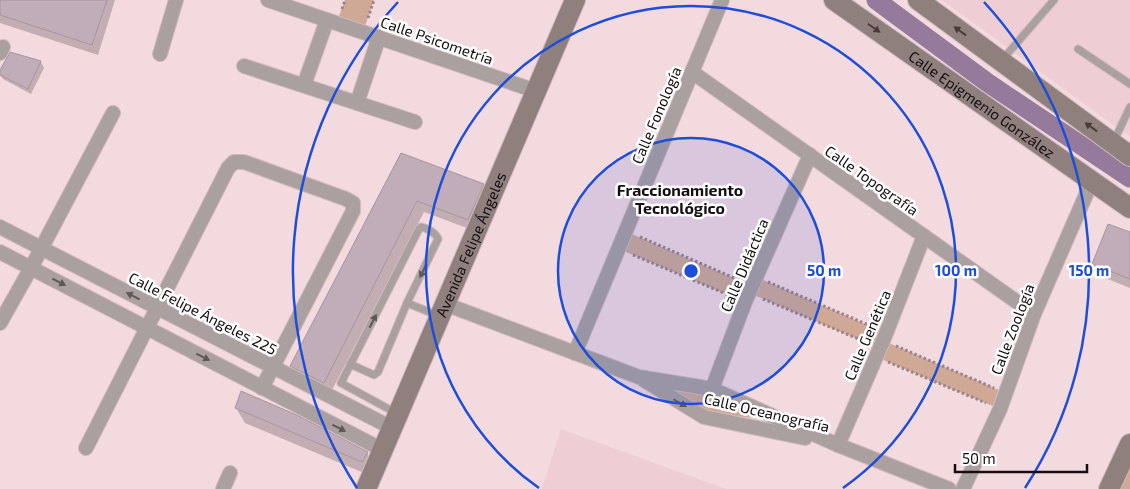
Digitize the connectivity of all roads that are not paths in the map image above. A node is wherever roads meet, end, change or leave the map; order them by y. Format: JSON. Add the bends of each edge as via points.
{"nodes":[{"id":1,"x":176,"y":0,"type":"edge"},
{"id":2,"x":268,"y":0,"type":"edge"},
{"id":3,"x":575,"y":0,"type":"edge"},
{"id":4,"x":722,"y":0,"type":"edge"},
{"id":5,"x":834,"y":0,"type":"edge"},
{"id":6,"x":918,"y":0,"type":"edge"},
{"id":7,"x":1054,"y":0,"type":"edge"},
{"id":8,"x":327,"y":20,"type":"junction"},
{"id":9,"x":379,"y":37,"type":"junction"},
{"id":10,"x":1078,"y":49,"type":"dead end"},
{"id":11,"x":160,"y":54,"type":"dead end"},
{"id":12,"x":1002,"y":61,"type":"junction"},
{"id":13,"x":244,"y":66,"type":"dead end"},
{"id":14,"x":692,"y":72,"type":"junction"},
{"id":15,"x":1130,"y":84,"type":"edge"},
{"id":16,"x":304,"y":85,"type":"junction"},
{"id":17,"x":536,"y":91,"type":"junction"},
{"id":18,"x":357,"y":103,"type":"junction"},
{"id":19,"x":1130,"y":107,"type":"edge"},
{"id":20,"x":113,"y":113,"type":"dead end"},
{"id":21,"x":415,"y":122,"type":"dead end"},
{"id":22,"x":1112,"y":143,"type":"junction"},
{"id":23,"x":810,"y":155,"type":"junction"},
{"id":24,"x":1130,"y":156,"type":"edge"},
{"id":25,"x":1092,"y":181,"type":"junction"},
{"id":26,"x":1130,"y":208,"type":"edge"},
{"id":27,"x":0,"y":227,"type":"edge"},
{"id":28,"x":924,"y":236,"type":"junction"},
{"id":29,"x":42,"y":248,"type":"junction"},
{"id":30,"x":0,"y":252,"type":"edge"},
{"id":31,"x":31,"y":268,"type":"junction"},
{"id":32,"x":407,"y":303,"type":"junction"},
{"id":33,"x":158,"y":308,"type":"junction"},
{"id":34,"x":442,"y":310,"type":"junction"},
{"id":35,"x":1034,"y":314,"type":"junction"},
{"id":36,"x":0,"y":323,"type":"edge"},
{"id":37,"x":148,"y":328,"type":"junction"},
{"id":38,"x":575,"y":353,"type":"junction"},
{"id":39,"x":350,"y":364,"type":"junction"},
{"id":40,"x":273,"y":368,"type":"junction"},
{"id":41,"x":639,"y":377,"type":"junction"},
{"id":42,"x":262,"y":388,"type":"junction"},
{"id":43,"x":712,"y":390,"type":"junction"},
{"id":44,"x":395,"y":421,"type":"junction"},
{"id":45,"x":1130,"y":444,"type":"edge"},
{"id":46,"x":838,"y":445,"type":"junction"},
{"id":47,"x":86,"y":448,"type":"dead end"},
{"id":48,"x":383,"y":450,"type":"junction"},
{"id":49,"x":230,"y":473,"type":"dead end"},
{"id":50,"x":223,"y":489,"type":"edge"},
{"id":51,"x":366,"y":489,"type":"edge"},
{"id":52,"x":949,"y":489,"type":"edge"},
{"id":53,"x":963,"y":489,"type":"edge"},
{"id":54,"x":1109,"y":489,"type":"edge"}],
"edges":[{"from":1,"to":11,"type":"street"},
{"from":2,"to":8,"type":"street","name":"Calle Psicometría"},
{"from":3,"to":17,"type":"main road","name":"Avenida Felipe Ángeles"},
{"from":4,"to":14,"type":"street","name":"Calle Fonología"},
{"from":5,"to":25,"type":"main road","name":"Calle Epigmenio González","one_way":true},
{"from":12,"to":6,"type":"main road","one_way":true},
{"from":7,"to":12,"type":"lane"},
{"from":8,"to":9,"type":"street","name":"Calle Psicometría"},
{"from":8,"to":16,"type":"street"},
{"from":9,"to":17,"type":"street","name":"Calle Psicometría"},
{"from":9,"to":18,"type":"street"},
{"from":10,"to":15,"type":"lane"},
{"from":22,"to":12,"type":"main road","one_way":true},
{"from":13,"to":16,"type":"street"},
{"from":14,"to":23,"type":"street","name":"Calle Topografía"},
{"from":14,"to":38,"type":"street","name":"Calle Fonología"},
{"from":16,"to":18,"type":"street"},
{"from":17,"to":34,"type":"main road","name":"Avenida Felipe Ángeles"},
{"from":18,"to":21,"type":"street"},
{"from":19,"to":22,"type":"lane"},
{"from":20,"to":29,"type":"street"},
{"from":22,"to":24,"type":"main road"},
{"from":23,"to":28,"type":"street","name":"Calle Topografía"},
{"from":23,"to":43,"type":"street","name":"Calle Didáctica","via":[[751,289]]},
{"from":25,"to":26,"type":"main road","name":"Calle Epigmenio González"},
{"from":25,"to":35,"type":"street","name":"Calle Zoología"},
{"from":27,"to":29,"type":"street","name":"Calle Felipe Ángeles 225"},
{"from":28,"to":35,"type":"street","name":"Calle Topografía"},
{"from":28,"to":46,"type":"street","name":"Calle Genética"},
{"from":29,"to":31,"type":"street"},
{"from":33,"to":29,"type":"street","name":"Calle Felipe Ángeles 225","one_way":true},
{"from":30,"to":31,"type":"street"},
{"from":31,"to":36,"type":"street"},
{"from":31,"to":37,"type":"street","one_way":true},
{"from":32,"to":34,"type":"lane"},
{"from":32,"to":39,"type":"lane","via":[[378,372],[369,374]]},
{"from":39,"to":32,"type":"lane","one_way":true,"via":[[419,229],[424,227],[438,239]]},
{"from":33,"to":37,"type":"street"},
{"from":33,"to":40,"type":"street","name":"Calle Felipe Ángeles 225"},
{"from":33,"to":40,"type":"street","via":[[228,168],[234,162],[244,162],[346,199],[353,203],[353,211]]},
{"from":34,"to":38,"type":"street","name":"Calle Oceanografía"},
{"from":34,"to":44,"type":"main road","name":"Avenida Felipe Ángeles"},
{"from":35,"to":53,"type":"street","name":"Calle Zoología","via":[[1000,409]]},
{"from":37,"to":42,"type":"street","one_way":true},
{"from":37,"to":47,"type":"street"},
{"from":38,"to":41,"type":"street","name":"Calle Oceanografía"},
{"from":39,"to":44,"type":"lane","via":[[341,383]]},
{"from":40,"to":42,"type":"street"},
{"from":40,"to":44,"type":"street","name":"Calle Felipe Ángeles 225"},
{"from":41,"to":43,"type":"street","name":"Calle Oceanografía"},
{"from":41,"to":46,"type":"street","name":"Calle Oceanografía","one_way":true,"via":[[704,417]]},
{"from":42,"to":48,"type":"street","one_way":true},
{"from":43,"to":46,"type":"street","name":"Calle Oceanografía"},
{"from":44,"to":48,"type":"main road","name":"Avenida Felipe Ángeles"},
{"from":45,"to":54,"type":"main road"},
{"from":46,"to":52,"type":"street","name":"Calle Oceanografía"},
{"from":48,"to":51,"type":"main road","name":"Avenida Felipe Ángeles"},
{"from":49,"to":50,"type":"street"}]}
